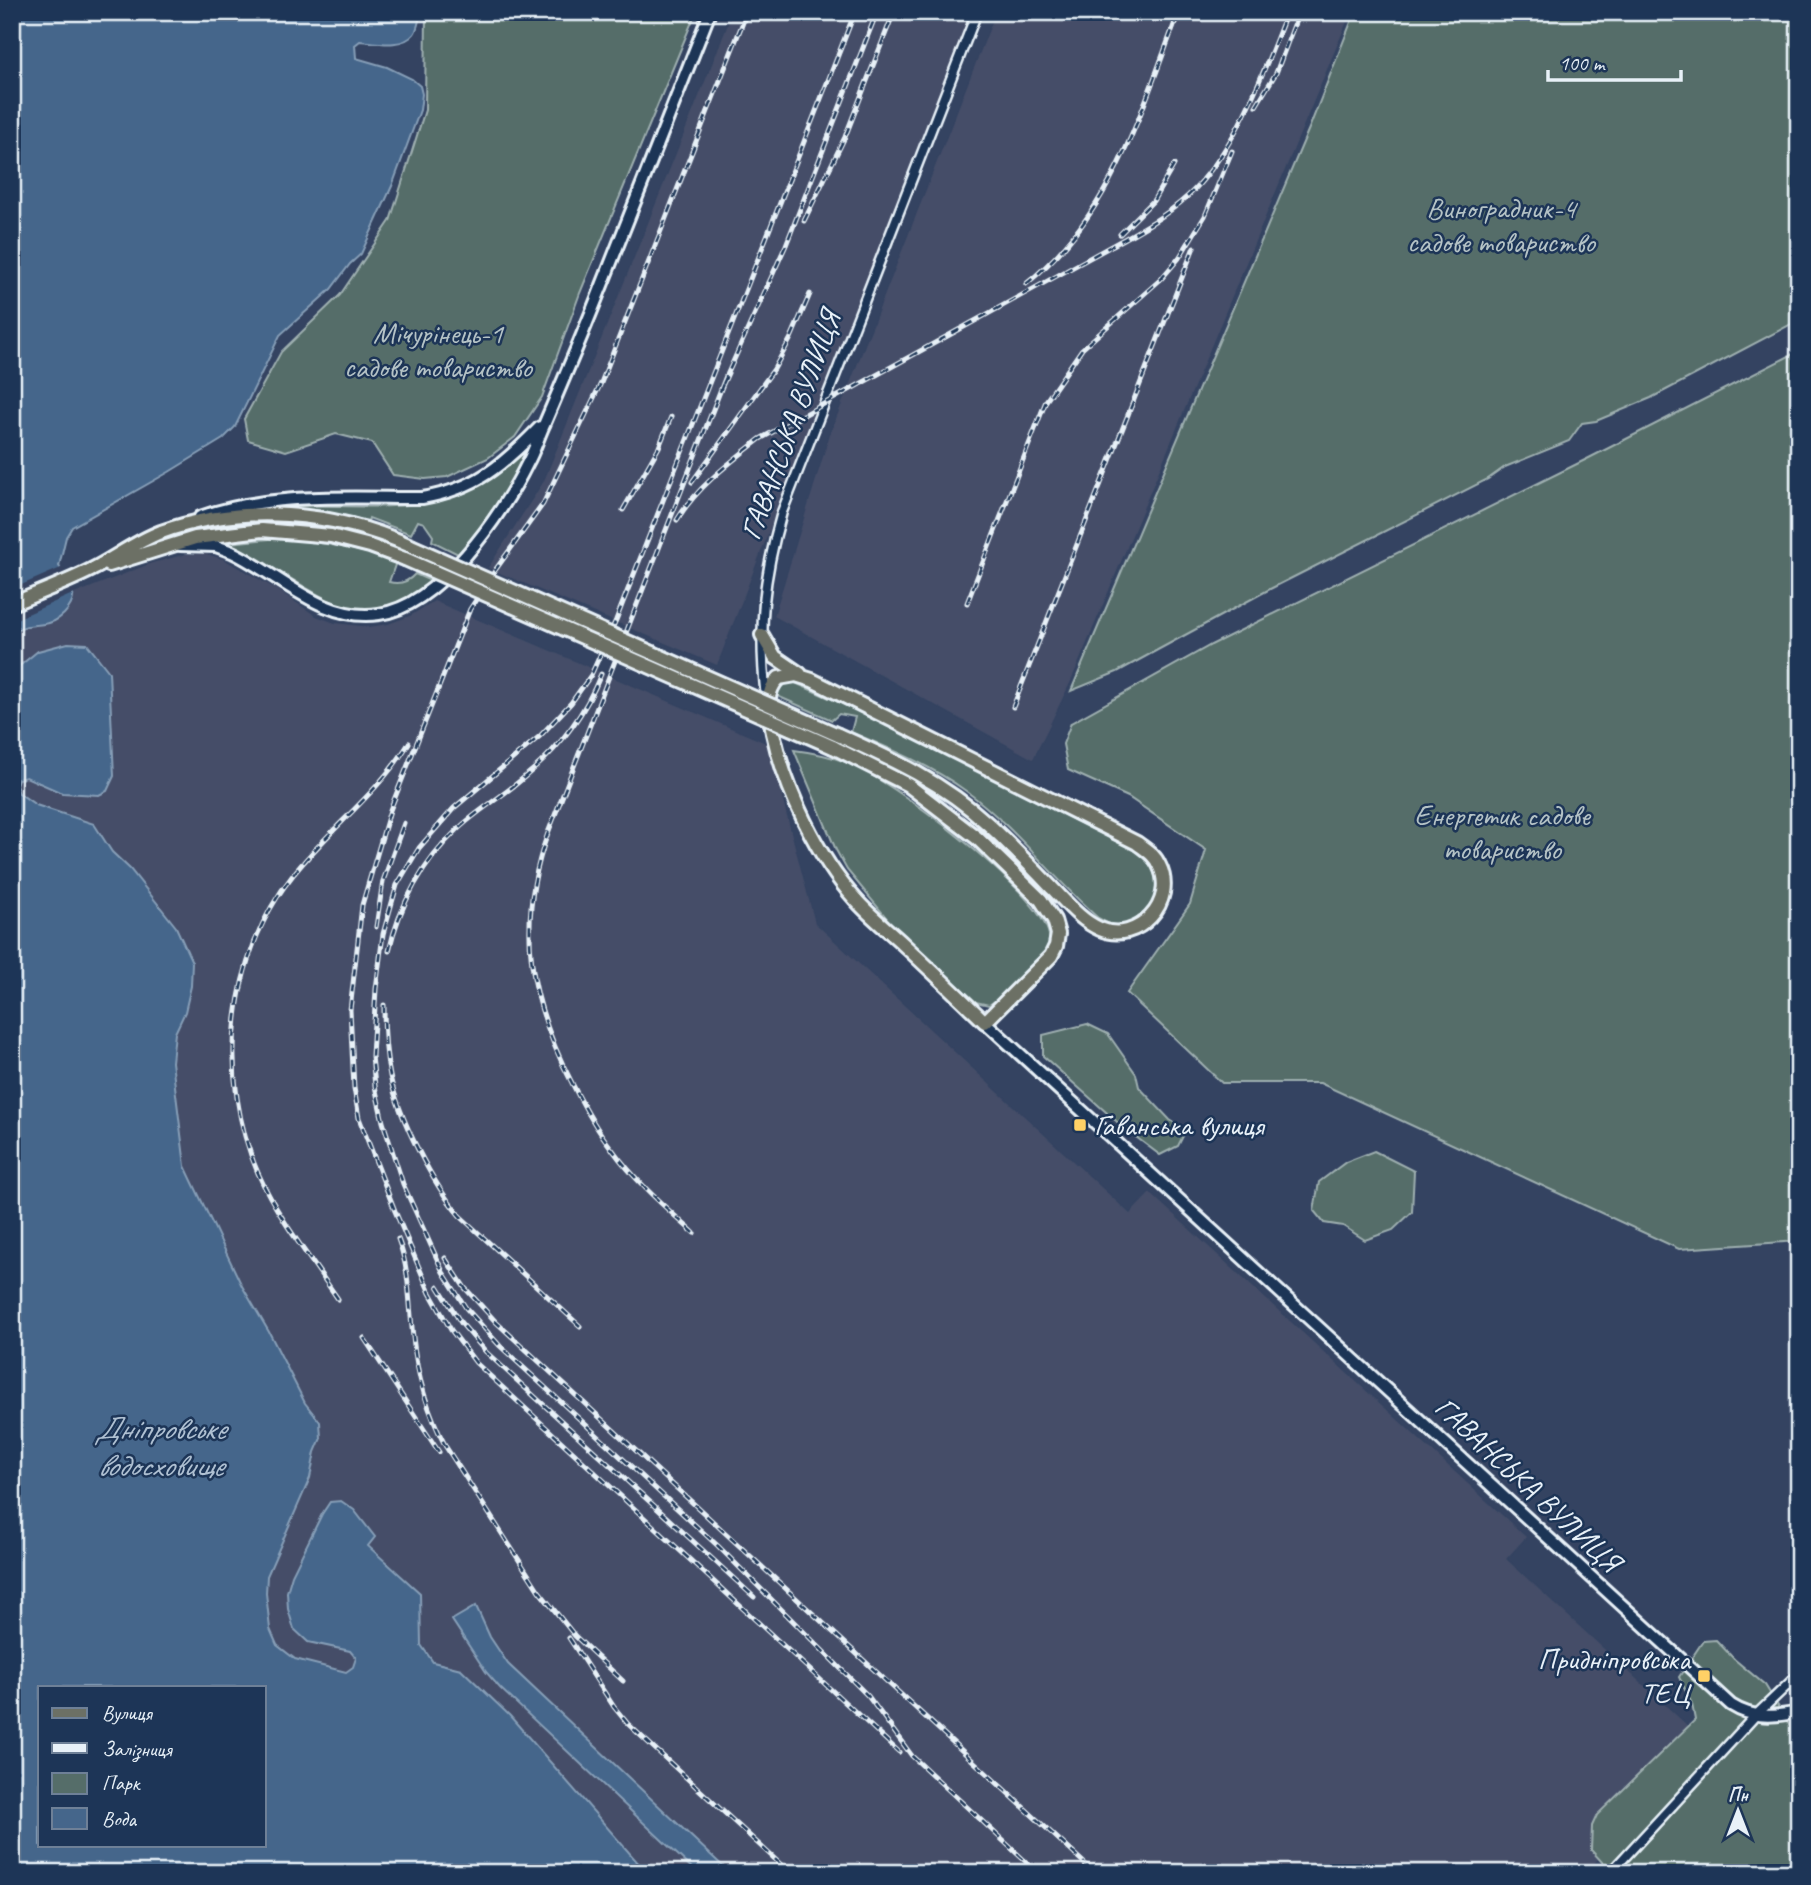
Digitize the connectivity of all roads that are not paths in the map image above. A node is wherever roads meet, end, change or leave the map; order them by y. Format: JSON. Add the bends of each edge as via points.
{"nodes":[{"id":1,"x":710,"y":12,"type":"edge"},
{"id":2,"x":977,"y":12,"type":"edge"},
{"id":3,"x":545,"y":422,"type":"junction"},
{"id":4,"x":184,"y":525,"type":"junction"},
{"id":5,"x":171,"y":546,"type":"junction"},
{"id":6,"x":92,"y":570,"type":"junction"},
{"id":7,"x":12,"y":604,"type":"edge"},
{"id":8,"x":762,"y":635,"type":"junction"},
{"id":9,"x":812,"y":680,"type":"junction"},
{"id":10,"x":767,"y":708,"type":"junction"},
{"id":11,"x":985,"y":1022,"type":"junction"},
{"id":12,"x":1799,"y":1674,"type":"edge"},
{"id":13,"x":1799,"y":1712,"type":"edge"},
{"id":14,"x":1755,"y":1716,"type":"junction"},
{"id":15,"x":1610,"y":1873,"type":"edge"}],
"edges":[{"from":1,"to":3,"type":"main road"},
{"from":2,"to":8,"type":"street","name":"ГАВАНСЬКА ВУЛИЦЯ","via":[[782,512],[765,579]]},
{"from":3,"to":4,"type":"main road","via":[[508,460],[476,481],[442,495],[275,501],[218,511]]},
{"from":3,"to":5,"type":"main road","via":[[523,472],[475,543],[425,596],[382,614],[354,615],[326,607],[223,549]]},
{"from":4,"to":6,"type":"main road","via":[[137,542]]},
{"from":4,"to":9,"type":"main road","bridge":true,"via":[[266,514],[307,516],[349,524],[411,546],[896,760],[945,788],[1099,929],[1133,930],[1152,915],[1164,884],[1151,853]]},
{"from":5,"to":6,"type":"main road"},
{"from":5,"to":11,"type":"main road","bridge":true,"via":[[262,530],[348,540],[405,559],[833,747],[908,785],[951,816],[1041,900],[1054,920],[1058,934],[1051,956]]},
{"from":6,"to":7,"type":"main road"},
{"from":8,"to":9,"type":"main road","via":[[775,657]]},
{"from":8,"to":10,"type":"street","name":"ГАВАНСЬКА ВУЛИЦЯ"},
{"from":9,"to":10,"type":"main road","via":[[796,675],[779,678],[770,691]]},
{"from":10,"to":11,"type":"main road","name":"ГАВАНСЬКА ВУЛИЦЯ","via":[[781,764],[831,867],[856,900]]},
{"from":11,"to":14,"type":"main road","name":"ГАВАНСЬКА ВУЛИЦЯ","via":[[1701,1679],[1731,1705]]},
{"from":12,"to":14,"type":"street"},
{"from":13,"to":14,"type":"main road"},
{"from":14,"to":15,"type":"street"}]}
